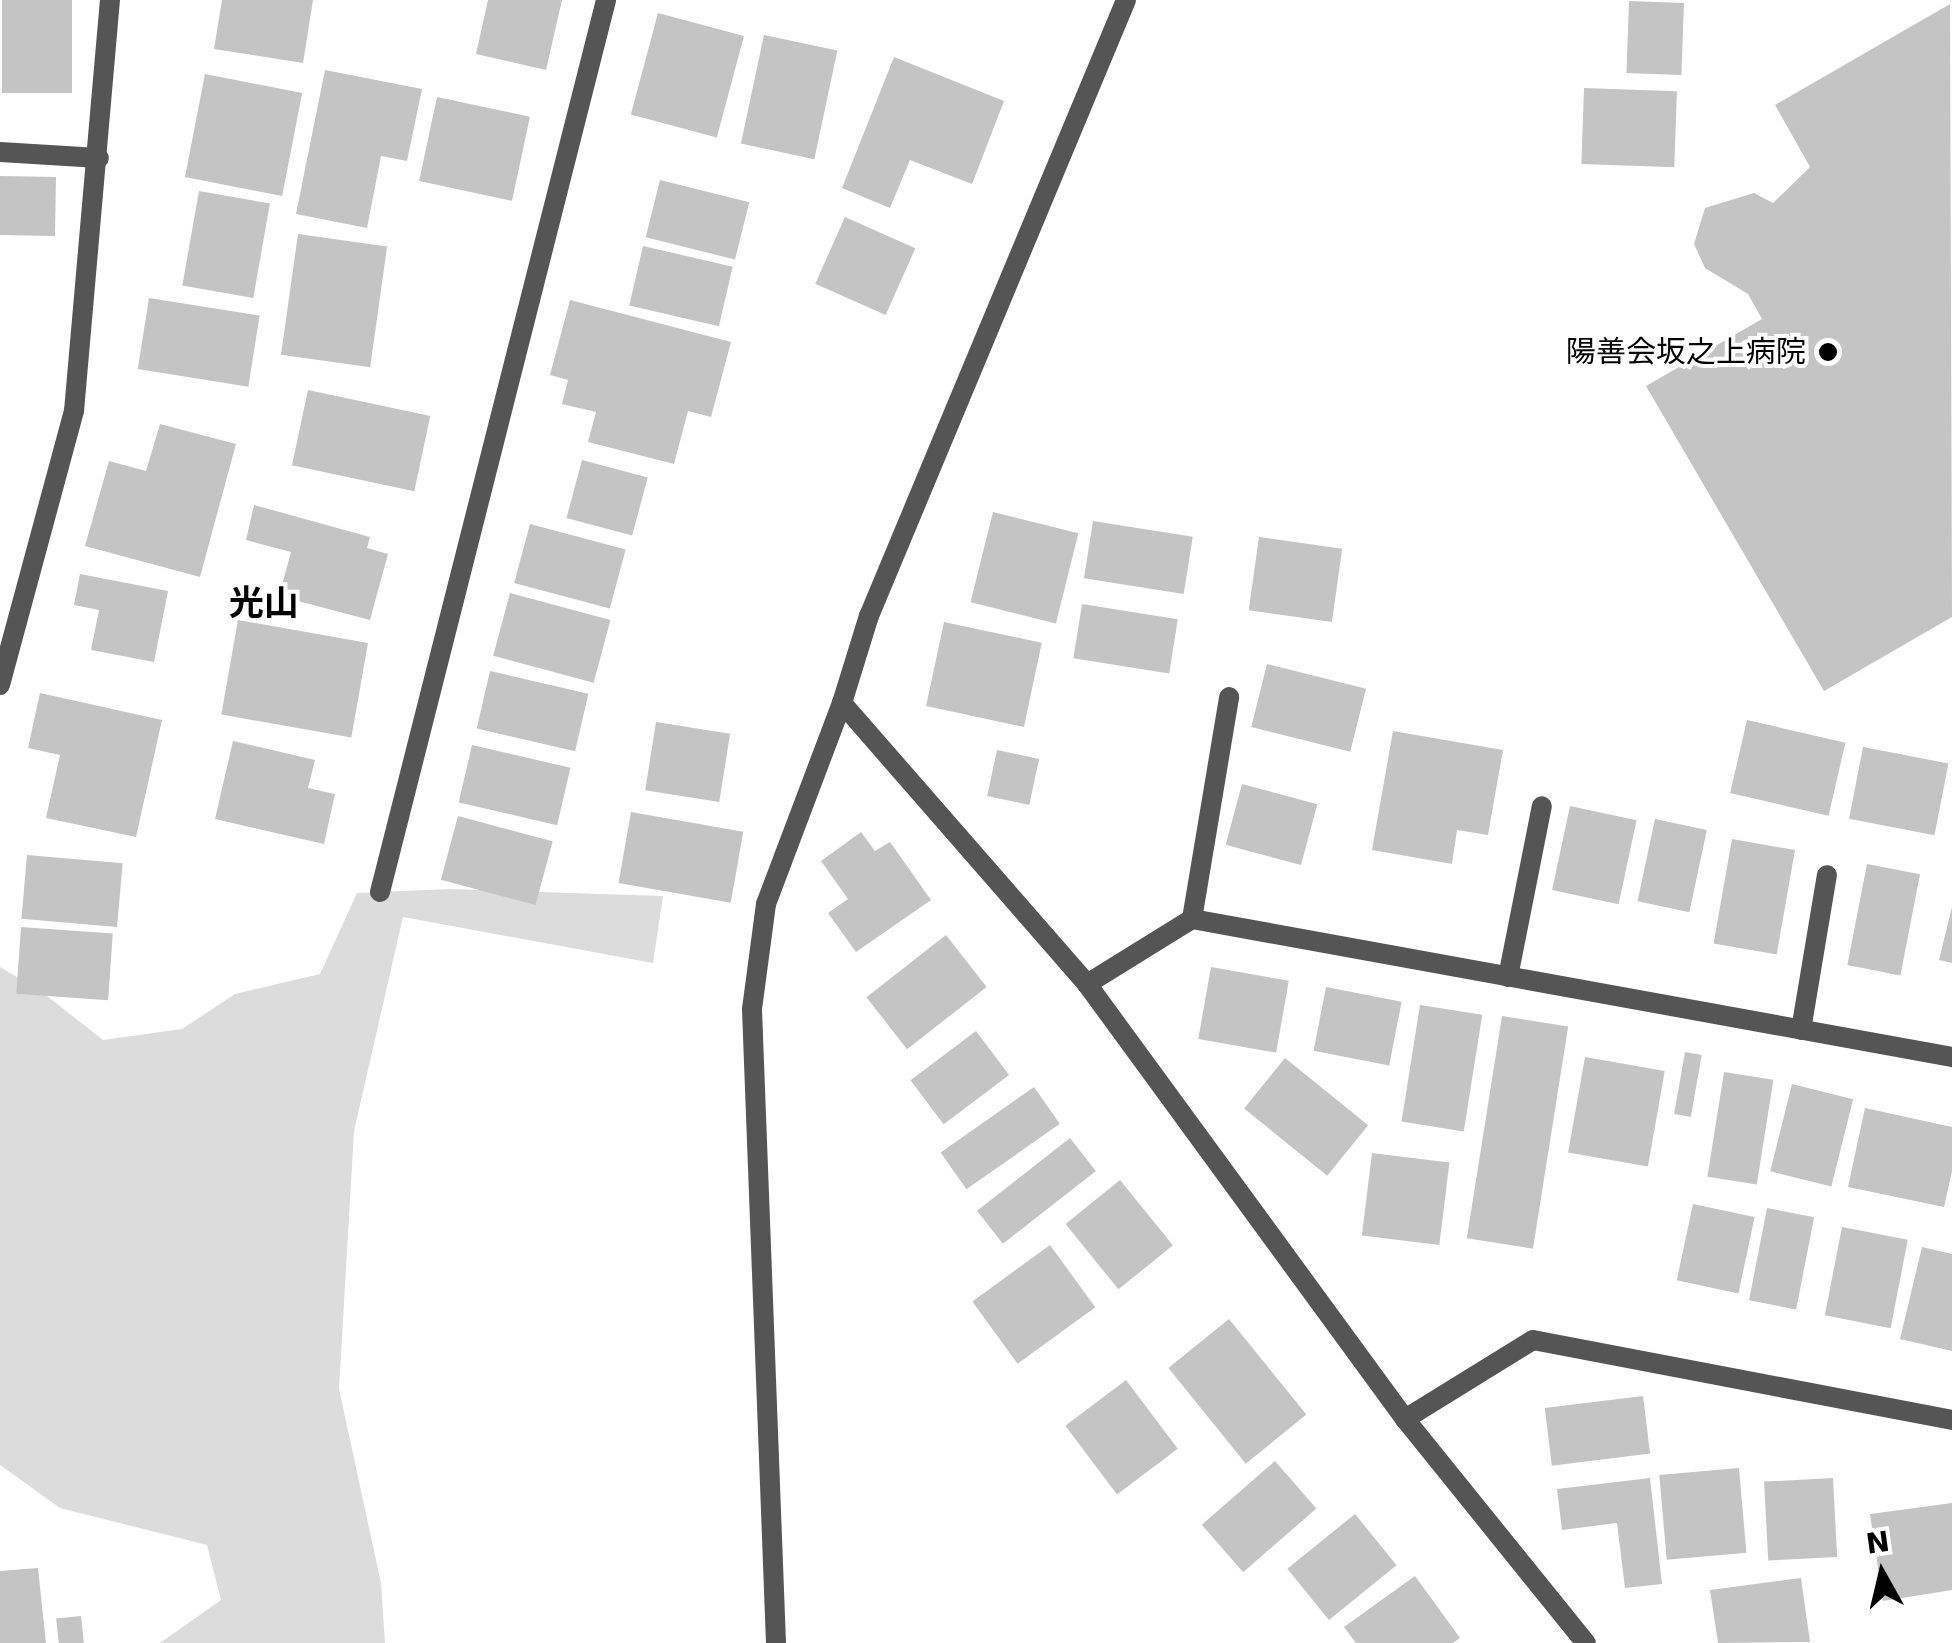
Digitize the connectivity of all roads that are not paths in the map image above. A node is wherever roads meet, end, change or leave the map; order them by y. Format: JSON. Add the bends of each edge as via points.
{"nodes":[{"id":1,"x":110,"y":0,"type":"edge"},
{"id":2,"x":606,"y":0,"type":"edge"},
{"id":3,"x":1126,"y":0,"type":"edge"},
{"id":4,"x":0,"y":152,"type":"edge"},
{"id":5,"x":99,"y":158,"type":"junction"},
{"id":6,"x":0,"y":685,"type":"edge"},
{"id":7,"x":1229,"y":697,"type":"dead end"},
{"id":8,"x":842,"y":703,"type":"junction"},
{"id":9,"x":1542,"y":806,"type":"dead end"},
{"id":10,"x":1827,"y":875,"type":"dead end"},
{"id":11,"x":380,"y":892,"type":"dead end"},
{"id":12,"x":1192,"y":919,"type":"junction"},
{"id":13,"x":1508,"y":978,"type":"junction"},
{"id":14,"x":1087,"y":984,"type":"junction"},
{"id":15,"x":1801,"y":1030,"type":"junction"},
{"id":16,"x":1952,"y":1057,"type":"edge"},
{"id":17,"x":1405,"y":1419,"type":"junction"},
{"id":18,"x":1952,"y":1420,"type":"edge"},
{"id":19,"x":776,"y":1643,"type":"edge"},
{"id":20,"x":1586,"y":1643,"type":"edge"}],
"edges":[{"from":1,"to":5,"type":"street"},
{"from":2,"to":11,"type":"street"},
{"from":3,"to":8,"type":"street","via":[[869,616]]},
{"from":4,"to":5,"type":"street"},
{"from":5,"to":6,"type":"street","via":[[74,410]]},
{"from":7,"to":12,"type":"street"},
{"from":8,"to":14,"type":"street"},
{"from":8,"to":19,"type":"street","via":[[766,904],[752,1009]]},
{"from":9,"to":13,"type":"street"},
{"from":10,"to":15,"type":"street"},
{"from":12,"to":13,"type":"street"},
{"from":12,"to":14,"type":"street"},
{"from":13,"to":15,"type":"street"},
{"from":14,"to":17,"type":"street"},
{"from":15,"to":16,"type":"street"},
{"from":17,"to":18,"type":"street","via":[[1533,1340]]},
{"from":17,"to":20,"type":"street"}]}
